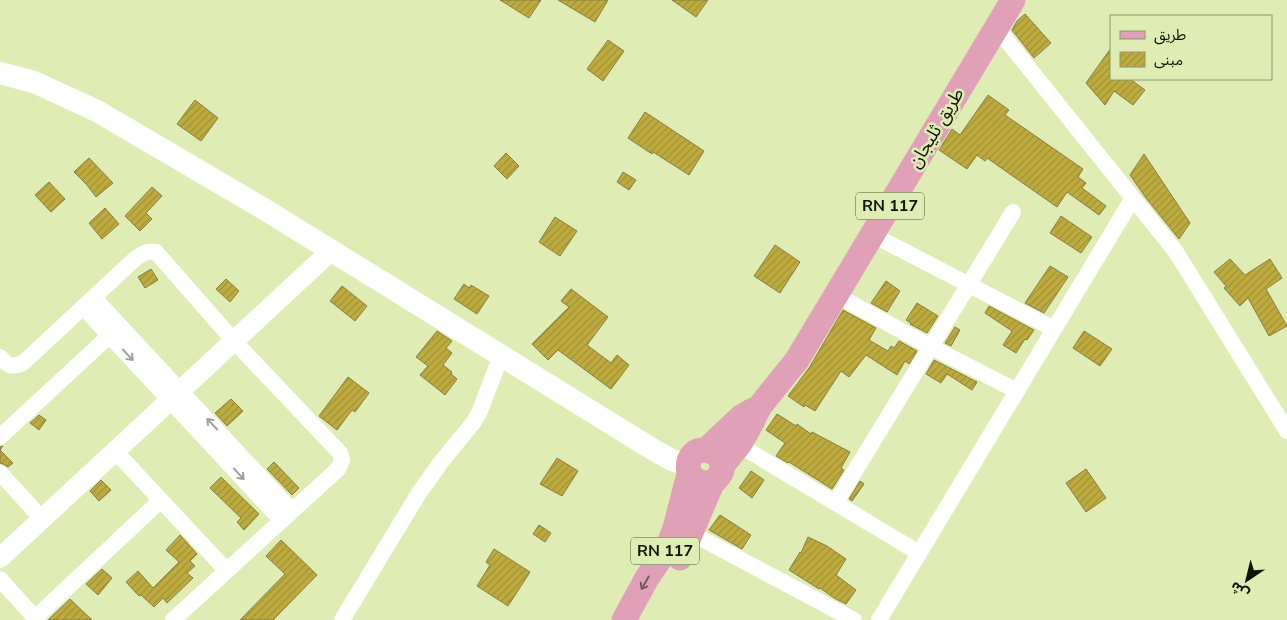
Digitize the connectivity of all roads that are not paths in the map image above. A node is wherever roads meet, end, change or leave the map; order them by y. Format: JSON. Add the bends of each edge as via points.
{"nodes":[{"id":1,"x":1013,"y":0,"type":"edge"},
{"id":2,"x":996,"y":27,"type":"junction"},
{"id":3,"x":3,"y":76,"type":"edge"},
{"id":4,"x":1133,"y":198,"type":"junction"},
{"id":5,"x":1013,"y":212,"type":"dead end"},
{"id":6,"x":873,"y":235,"type":"junction"},
{"id":7,"x":327,"y":247,"type":"junction"},
{"id":8,"x":968,"y":285,"type":"junction"},
{"id":9,"x":836,"y":295,"type":"junction"},
{"id":10,"x":88,"y":302,"type":"junction"},
{"id":11,"x":1054,"y":330,"type":"junction"},
{"id":12,"x":110,"y":336,"type":"junction"},
{"id":13,"x":230,"y":336,"type":"junction"},
{"id":14,"x":932,"y":347,"type":"junction"},
{"id":15,"x":501,"y":356,"type":"junction"},
{"id":16,"x":0,"y":357,"type":"edge"},
{"id":17,"x":171,"y":391,"type":"junction"},
{"id":18,"x":1017,"y":391,"type":"junction"},
{"id":19,"x":760,"y":406,"type":"junction"},
{"id":20,"x":1287,"y":431,"type":"edge"},
{"id":21,"x":0,"y":437,"type":"edge"},
{"id":22,"x":739,"y":445,"type":"junction"},
{"id":23,"x":116,"y":451,"type":"junction"},
{"id":24,"x":714,"y":466,"type":"junction"},
{"id":25,"x":689,"y":470,"type":"junction"},
{"id":26,"x":0,"y":473,"type":"edge"},
{"id":27,"x":161,"y":500,"type":"junction"},
{"id":28,"x":836,"y":502,"type":"junction"},
{"id":29,"x":34,"y":510,"type":"junction"},
{"id":30,"x":287,"y":516,"type":"junction"},
{"id":31,"x":683,"y":530,"type":"junction"},
{"id":32,"x":0,"y":541,"type":"edge"},
{"id":33,"x":919,"y":552,"type":"junction"},
{"id":34,"x":0,"y":558,"type":"edge"},
{"id":35,"x":227,"y":571,"type":"junction"},
{"id":36,"x":0,"y":579,"type":"edge"},
{"id":37,"x":36,"y":619,"type":"edge"},
{"id":38,"x":173,"y":620,"type":"edge"},
{"id":39,"x":342,"y":620,"type":"edge"},
{"id":40,"x":624,"y":620,"type":"edge"},
{"id":41,"x":643,"y":620,"type":"edge"},
{"id":42,"x":854,"y":620,"type":"edge"},
{"id":43,"x":880,"y":620,"type":"edge"}],
"edges":[{"from":1,"to":2,"type":"main road","name":"طريق ثليجان","number":"RN 117"},
{"from":2,"to":4,"type":"street"},
{"from":2,"to":6,"type":"main road","name":"طريق ثليجان","number":"RN 117"},
{"from":3,"to":7,"type":"main road","via":[[34,82],[97,111]]},
{"from":4,"to":11,"type":"street"},
{"from":4,"to":20,"type":"street","via":[[1176,252]]},
{"from":5,"to":8,"type":"street"},
{"from":6,"to":8,"type":"street"},
{"from":6,"to":9,"type":"main road","name":"طريق ثليجان","number":"RN 117"},
{"from":7,"to":13,"type":"street"},
{"from":7,"to":15,"type":"main road"},
{"from":8,"to":11,"type":"street"},
{"from":8,"to":14,"type":"street"},
{"from":9,"to":14,"type":"street"},
{"from":9,"to":19,"type":"main road","name":"طريق ثليجان","number":"RN 117","via":[[797,360]]},
{"from":10,"to":12,"type":"street"},
{"from":10,"to":13,"type":"street","via":[[143,253],[156,252]]},
{"from":10,"to":16,"type":"street","via":[[23,363],[15,367],[7,365]]},
{"from":10,"to":17,"type":"street"},
{"from":11,"to":18,"type":"street"},
{"from":12,"to":17,"type":"street","one_way":true},
{"from":12,"to":21,"type":"street"},
{"from":13,"to":17,"type":"street"},
{"from":13,"to":30,"type":"street","via":[[340,453],[342,460],[338,469]]},
{"from":14,"to":18,"type":"street"},
{"from":14,"to":28,"type":"street"},
{"from":15,"to":25,"type":"main road"},
{"from":15,"to":39,"type":"street","via":[[473,423],[419,492]]},
{"from":17,"to":23,"type":"street"},
{"from":17,"to":29,"type":"street"},
{"from":17,"to":30,"type":"street"},
{"from":18,"to":33,"type":"street"},
{"from":19,"to":22,"type":"main road","name":"طريق ثليجان","number":"RN 117"},
{"from":19,"to":24,"type":"main road","name":"طريق ثليجان","number":"RN 117","via":[[741,417]]},
{"from":22,"to":24,"type":"main road","name":"طريق ثليجان","number":"RN 117"},
{"from":22,"to":28,"type":"street"},
{"from":23,"to":27,"type":"street"},
{"from":23,"to":34,"type":"street"},
{"from":24,"to":25,"type":"main road","via":[[705,484],[696,481]]},
{"from":24,"to":31,"type":"main road","name":"طريق ثليجان","number":"RN 117"},
{"from":25,"to":31,"type":"main road","name":"طريق ثليجان","number":"RN 117"},
{"from":26,"to":29,"type":"street"},
{"from":27,"to":35,"type":"street"},
{"from":27,"to":37,"type":"street"},
{"from":28,"to":33,"type":"street"},
{"from":29,"to":32,"type":"street"},
{"from":30,"to":35,"type":"street"},
{"from":31,"to":40,"type":"main road","name":"طريق ثليجان","number":"RN 117","one_way":true,"via":[[647,578]]},
{"from":31,"to":41,"type":"main road","name":"طريق ثليجان","number":"RN 117","via":[[679,560]]},
{"from":31,"to":42,"type":"street"},
{"from":33,"to":43,"type":"street"},
{"from":35,"to":38,"type":"street"},
{"from":36,"to":37,"type":"street"}]}
